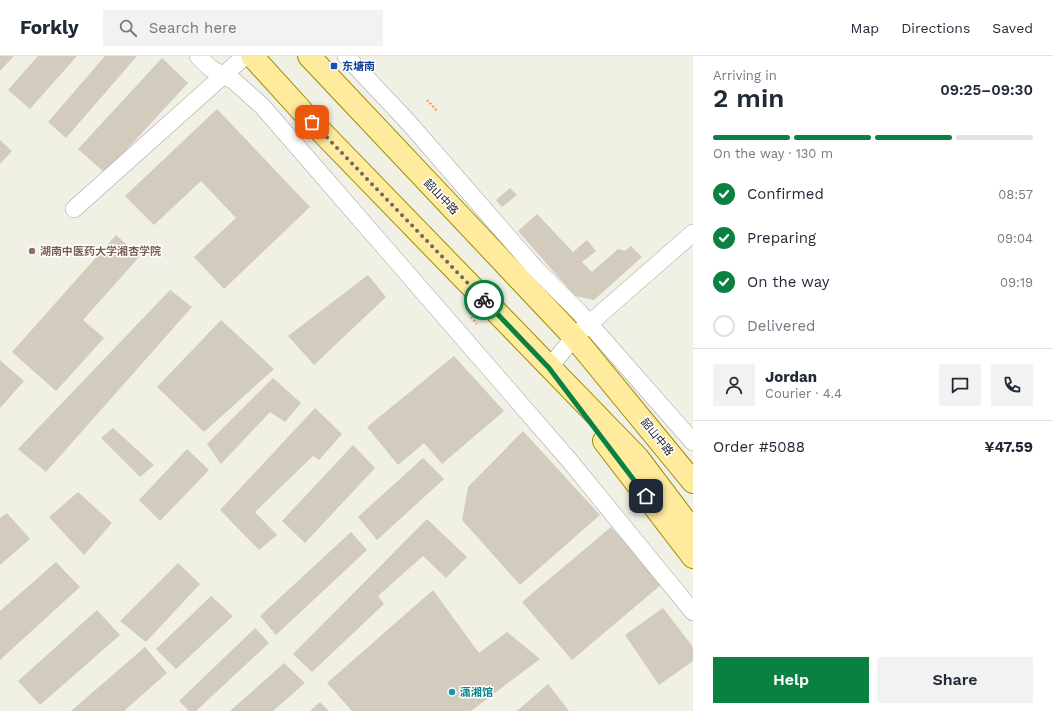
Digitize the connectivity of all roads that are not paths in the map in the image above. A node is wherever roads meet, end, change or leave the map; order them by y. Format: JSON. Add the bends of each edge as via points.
{"nodes":[{"id":1,"x":198,"y":56,"type":"edge"},
{"id":2,"x":245,"y":56,"type":"edge"},
{"id":3,"x":252,"y":56,"type":"edge"},
{"id":4,"x":309,"y":56,"type":"edge"},
{"id":5,"x":346,"y":56,"type":"edge"},
{"id":6,"x":223,"y":75,"type":"junction"},
{"id":7,"x":74,"y":209,"type":"dead end"},
{"id":8,"x":693,"y":233,"type":"edge"},
{"id":9,"x":582,"y":330,"type":"junction"},
{"id":10,"x":549,"y":368,"type":"junction"},
{"id":11,"x":693,"y":442,"type":"edge"},
{"id":12,"x":641,"y":456,"type":"junction"},
{"id":13,"x":693,"y":482,"type":"edge"},
{"id":14,"x":693,"y":515,"type":"edge"},
{"id":15,"x":693,"y":531,"type":"edge"},
{"id":16,"x":693,"y":557,"type":"edge"},
{"id":17,"x":693,"y":612,"type":"edge"}],
"edges":[{"from":1,"to":6,"type":"street","via":[[210,68]]},
{"from":2,"to":6,"type":"street"},
{"from":3,"to":10,"type":"main road","via":[[312,122]]},
{"from":4,"to":9,"type":"main road","name":"韶山中路"},
{"from":5,"to":9,"type":"street","via":[[409,123],[534,268]]},
{"from":6,"to":7,"type":"street"},
{"from":6,"to":17,"type":"street","via":[[234,81],[262,106],[569,460]]},
{"from":8,"to":9,"type":"street"},
{"from":9,"to":10,"type":"street"},
{"from":9,"to":11,"type":"street"},
{"from":9,"to":12,"type":"main road","name":"韶山中路"},
{"from":9,"to":13,"type":"main road","name":"韶山中路"},
{"from":10,"to":12,"type":"main road"},
{"from":10,"to":16,"type":"main road"},
{"from":12,"to":14,"type":"main road"},
{"from":12,"to":15,"type":"main road"}]}
